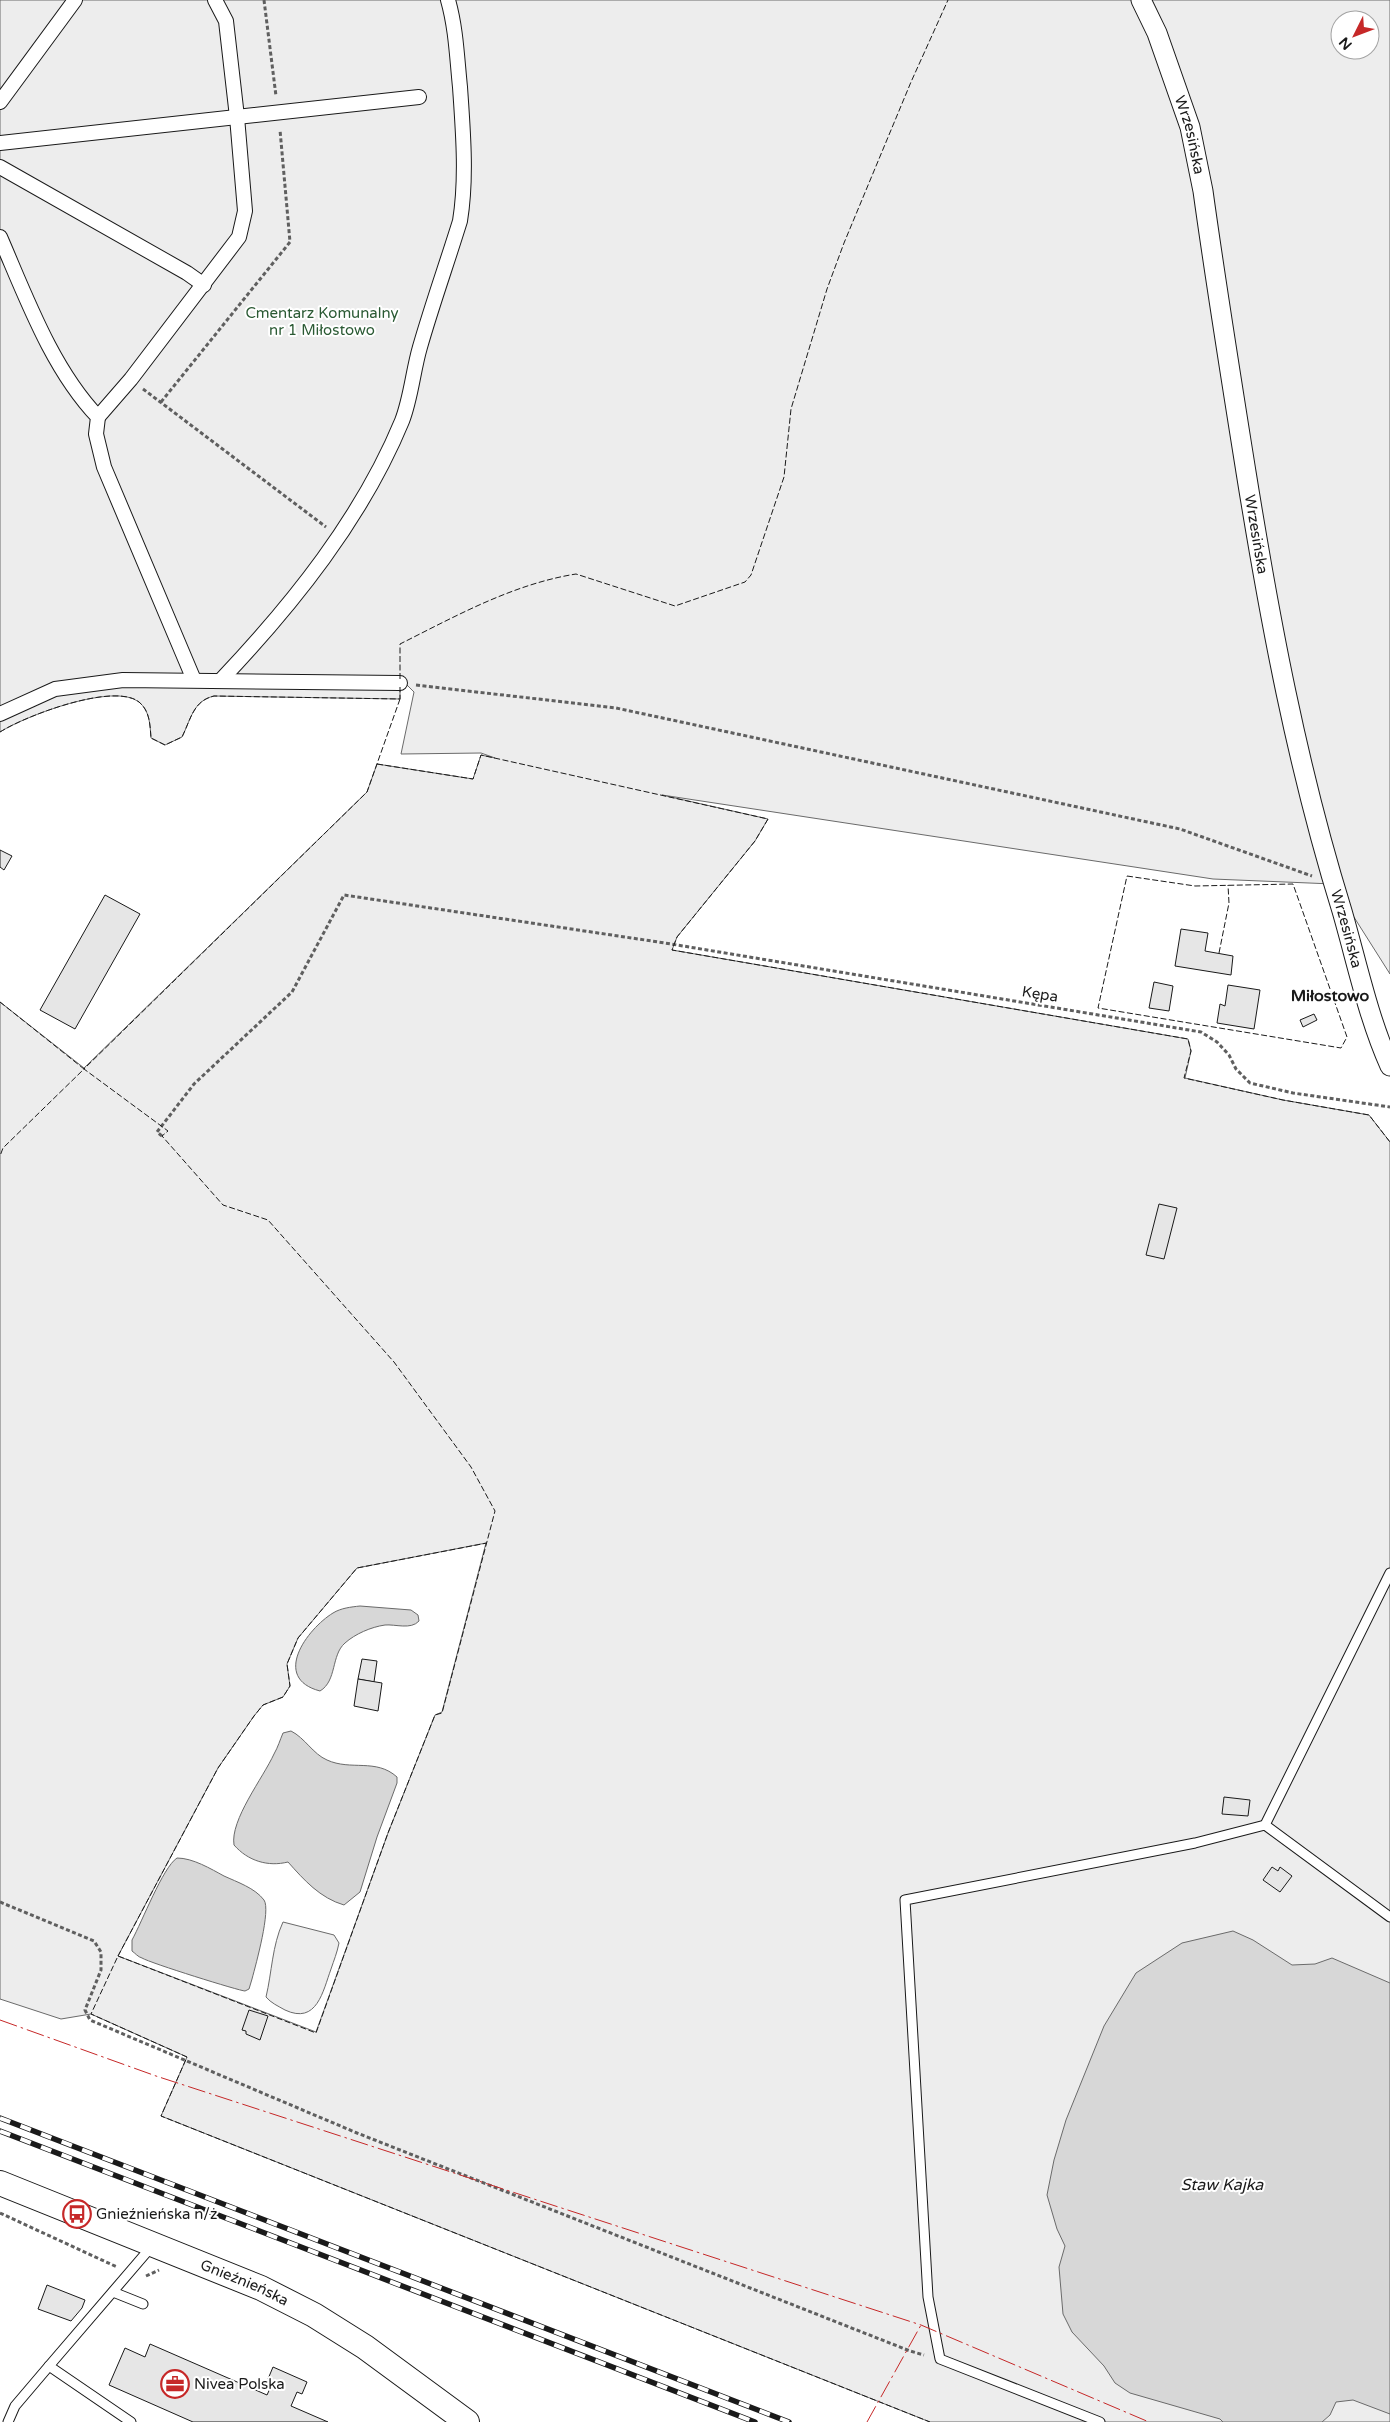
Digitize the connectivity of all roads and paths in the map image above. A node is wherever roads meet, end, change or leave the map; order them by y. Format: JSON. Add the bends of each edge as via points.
{"nodes":[{"id":1,"x":75,"y":0,"type":"edge"},
{"id":2,"x":215,"y":0,"type":"edge"},
{"id":3,"x":448,"y":0,"type":"edge"},
{"id":4,"x":1141,"y":0,"type":"edge"},
{"id":5,"x":419,"y":97,"type":"dead end"},
{"id":6,"x":0,"y":102,"type":"edge"},
{"id":7,"x":237,"y":117,"type":"junction"},
{"id":8,"x":0,"y":143,"type":"edge"},
{"id":9,"x":0,"y":167,"type":"edge"},
{"id":10,"x":0,"y":236,"type":"edge"},
{"id":11,"x":204,"y":285,"type":"junction"},
{"id":12,"x":131,"y":380,"type":"junction"},
{"id":13,"x":98,"y":417,"type":"junction"},
{"id":14,"x":339,"y":536,"type":"junction"},
{"id":15,"x":194,"y":680,"type":"junction"},
{"id":16,"x":222,"y":680,"type":"junction"},
{"id":17,"x":400,"y":683,"type":"joint"},
{"id":18,"x":0,"y":714,"type":"edge"},
{"id":19,"x":1333,"y":884,"type":"junction"},
{"id":20,"x":1390,"y":1066,"type":"edge"},
{"id":21,"x":1390,"y":1107,"type":"edge"},
{"id":22,"x":162,"y":1136,"type":"dead end"},
{"id":23,"x":1390,"y":1573,"type":"edge"},
{"id":24,"x":1265,"y":1825,"type":"junction"},
{"id":25,"x":0,"y":1902,"type":"edge"},
{"id":26,"x":1390,"y":1917,"type":"edge"},
{"id":27,"x":0,"y":2183,"type":"edge"},
{"id":28,"x":0,"y":2213,"type":"edge"},
{"id":29,"x":152,"y":2245,"type":"junction"},
{"id":30,"x":131,"y":2272,"type":"junction"},
{"id":31,"x":169,"y":2274,"type":"dead end"},
{"id":32,"x":113,"y":2292,"type":"junction"},
{"id":33,"x":143,"y":2304,"type":"dead end"},
{"id":34,"x":940,"y":2358,"type":"junction"},
{"id":35,"x":49,"y":2366,"type":"junction"},
{"id":36,"x":8,"y":2422,"type":"edge"},
{"id":37,"x":131,"y":2422,"type":"edge"},
{"id":38,"x":466,"y":2422,"type":"edge"},
{"id":39,"x":1100,"y":2422,"type":"edge"}],
"edges":[{"from":1,"to":6,"type":"street"},
{"from":2,"to":7,"type":"street","via":[[226,21]]},
{"from":3,"to":14,"type":"street","via":[[456,44],[462,119],[463,201],[460,221],[420,347],[403,418],[377,474]]},
{"from":4,"to":19,"type":"street","name":"Wrzesińska","via":[[1157,33],[1190,127],[1203,191],[1270,618],[1309,799]]},
{"from":5,"to":7,"type":"street"},
{"from":7,"to":8,"type":"street"},
{"from":7,"to":11,"type":"street","via":[[245,211],[239,237]]},
{"from":9,"to":11,"type":"street"},
{"from":10,"to":13,"type":"street","via":[[36,319],[78,397]]},
{"from":11,"to":12,"type":"street"},
{"from":12,"to":13,"type":"street"},
{"from":12,"to":14,"type":"path"},
{"from":13,"to":15,"type":"street","via":[[96,434],[104,467]]},
{"from":14,"to":16,"type":"street"},
{"from":15,"to":16,"type":"street"},
{"from":15,"to":18,"type":"street","via":[[123,680],[55,690]]},
{"from":16,"to":17,"type":"street"},
{"from":17,"to":19,"type":"path","via":[[616,708],[1180,829]]},
{"from":19,"to":20,"type":"street","name":"Wrzesińska"},
{"from":21,"to":22,"type":"path","name":"Kępa","via":[[1293,1093],[1250,1083],[1217,1042],[1201,1032],[665,943],[344,895],[292,992],[194,1084],[157,1132]]},
{"from":23,"to":24,"type":"lane"},
{"from":24,"to":26,"type":"lane"},
{"from":24,"to":34,"type":"lane","via":[[1195,1843],[904,1900],[928,2297]]},
{"from":25,"to":34,"type":"path","via":[[94,1941],[101,1952],[101,1970],[85,2010],[90,2020],[357,2133],[900,2348]]},
{"from":27,"to":29,"type":"street","name":"Gnieźnieńska"},
{"from":28,"to":30,"type":"path"},
{"from":29,"to":30,"type":"lane"},
{"from":29,"to":38,"type":"street","name":"Gnieźnieńska","via":[[261,2288],[314,2315],[366,2347]]},
{"from":30,"to":31,"type":"path","via":[[142,2277],[160,2270]]},
{"from":30,"to":32,"type":"lane"},
{"from":32,"to":33,"type":"lane"},
{"from":32,"to":35,"type":"lane"},
{"from":34,"to":39,"type":"lane"},
{"from":35,"to":36,"type":"lane","via":[[15,2406]]},
{"from":35,"to":37,"type":"lane"}]}
